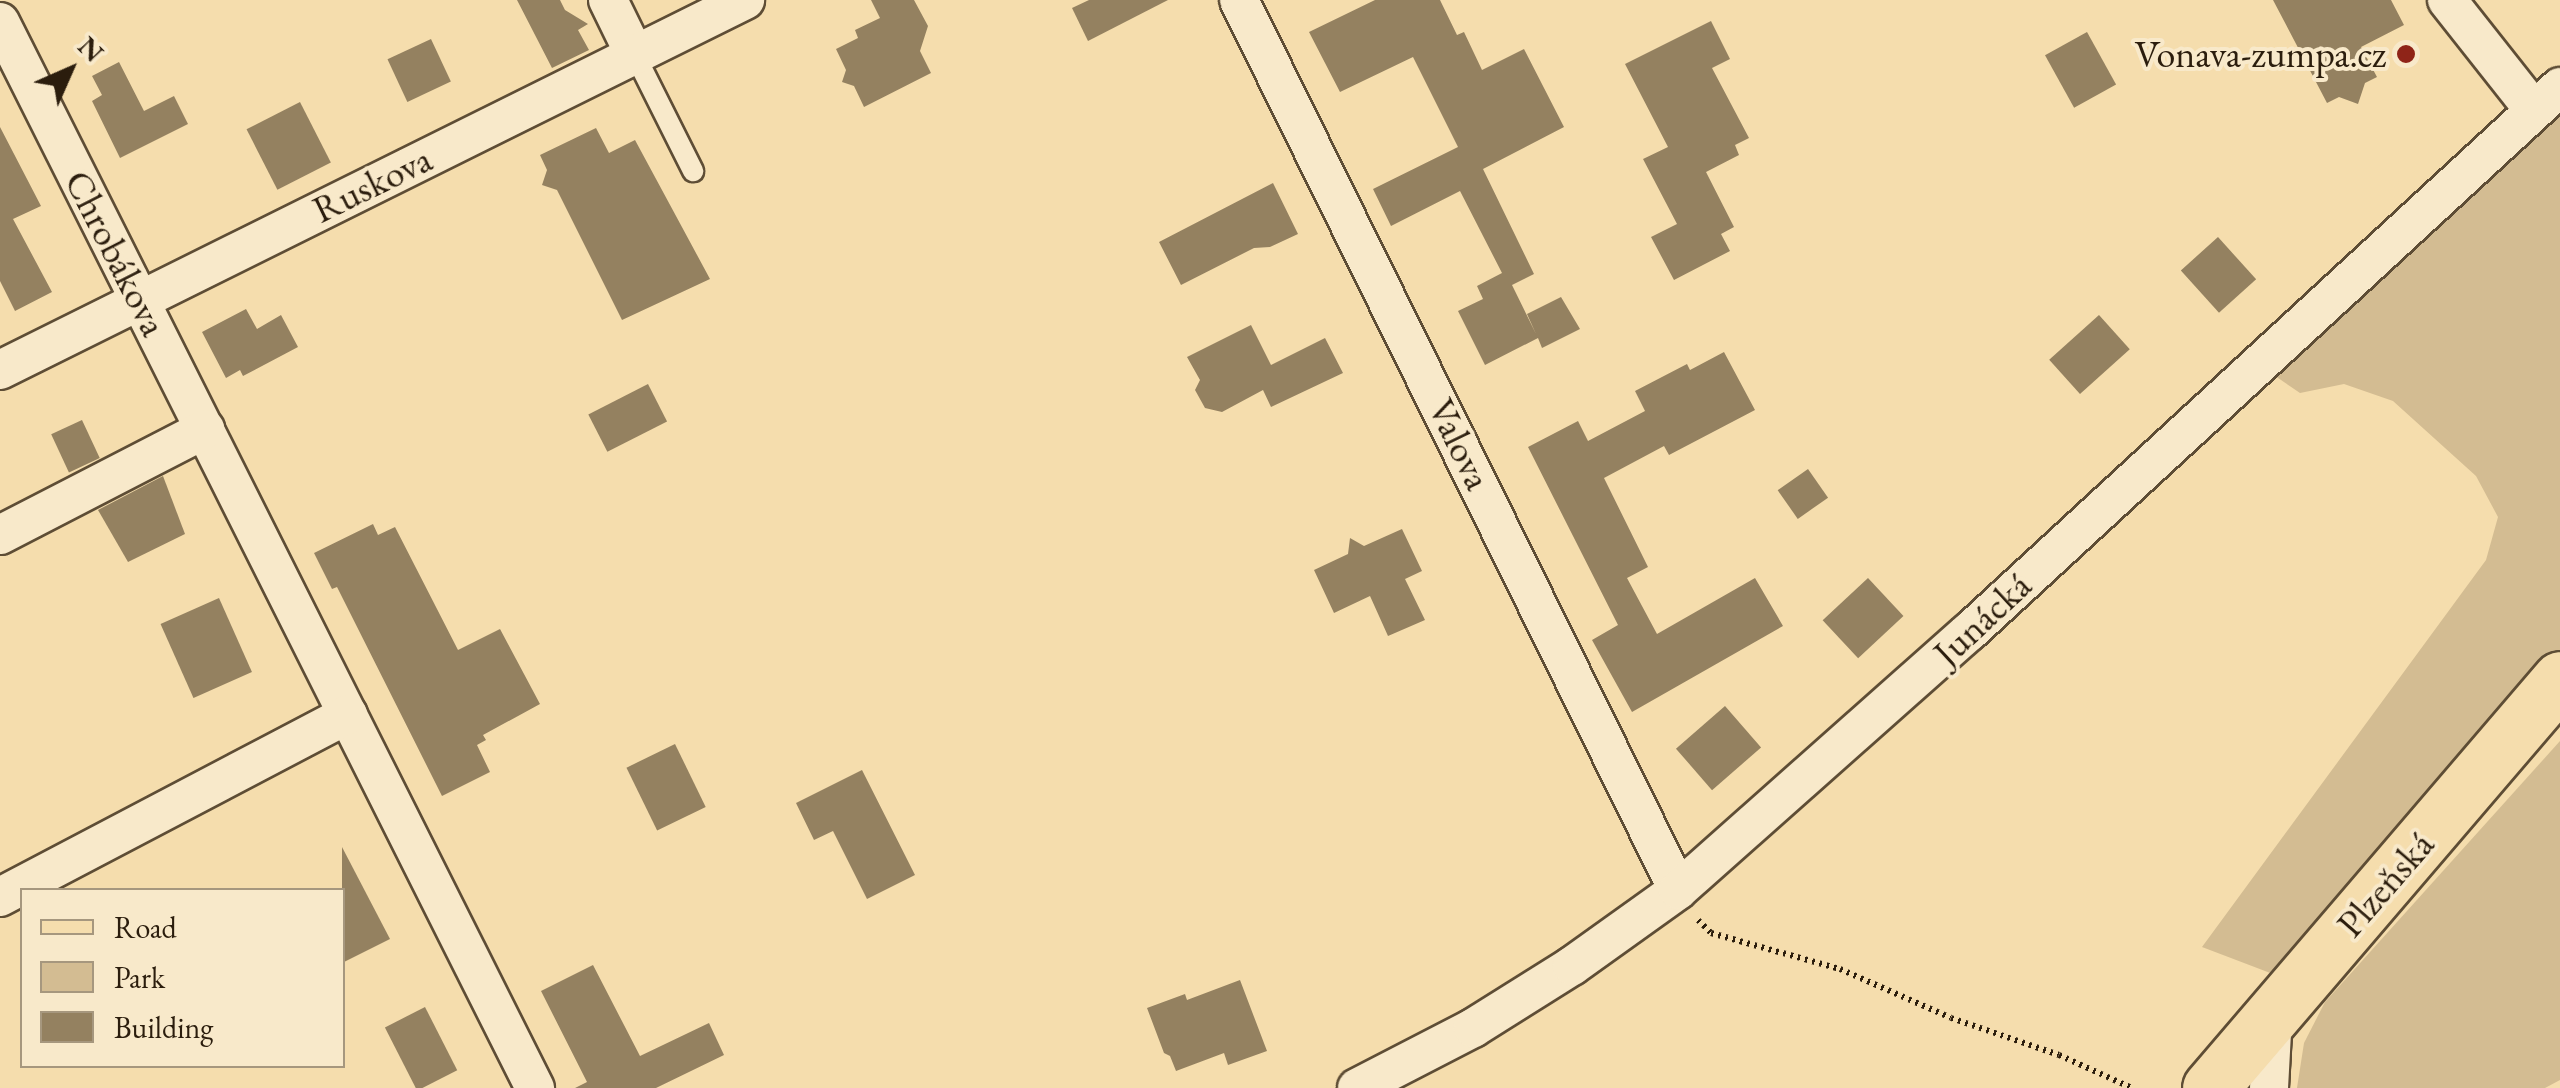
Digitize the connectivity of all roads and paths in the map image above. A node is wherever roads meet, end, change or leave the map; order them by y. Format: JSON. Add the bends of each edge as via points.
{"nodes":[{"id":1,"x":608,"y":0,"type":"edge"},
{"id":2,"x":746,"y":0,"type":"edge"},
{"id":3,"x":1239,"y":0,"type":"edge"},
{"id":4,"x":2447,"y":0,"type":"edge"},
{"id":5,"x":0,"y":22,"type":"edge"},
{"id":6,"x":635,"y":55,"type":"junction"},
{"id":7,"x":2547,"y":98,"type":"edge"},
{"id":8,"x":693,"y":171,"type":"dead end"},
{"id":9,"x":140,"y":299,"type":"junction"},
{"id":10,"x":0,"y":370,"type":"edge"},
{"id":11,"x":205,"y":430,"type":"junction"},
{"id":12,"x":0,"y":535,"type":"edge"},
{"id":13,"x":2560,"y":679,"type":"edge"},
{"id":14,"x":348,"y":714,"type":"junction"},
{"id":15,"x":1678,"y":890,"type":"junction"},
{"id":16,"x":0,"y":897,"type":"edge"},
{"id":17,"x":2273,"y":1014,"type":"junction"},
{"id":18,"x":536,"y":1088,"type":"edge"},
{"id":19,"x":1357,"y":1088,"type":"edge"},
{"id":20,"x":2132,"y":1088,"type":"edge"},
{"id":21,"x":2210,"y":1088,"type":"edge"},
{"id":22,"x":2269,"y":1088,"type":"edge"}],
"edges":[{"from":1,"to":6,"type":"street"},
{"from":2,"to":6,"type":"street","name":"Ruskova"},
{"from":3,"to":15,"type":"street","name":"Valova"},
{"from":4,"to":7,"type":"street"},
{"from":5,"to":9,"type":"street","name":"Chrobákova"},
{"from":6,"to":8,"type":"lane"},
{"from":6,"to":9,"type":"street","name":"Ruskova"},
{"from":7,"to":15,"type":"street","name":"Junácká","via":[[1969,632]]},
{"from":9,"to":10,"type":"street","name":"Ruskova"},
{"from":9,"to":11,"type":"street","name":"Chrobákova"},
{"from":11,"to":12,"type":"street"},
{"from":11,"to":14,"type":"street","name":"Chrobákova"},
{"from":13,"to":17,"type":"main road","name":"Plzeňská"},
{"from":14,"to":16,"type":"street"},
{"from":14,"to":18,"type":"street","name":"Chrobákova"},
{"from":15,"to":19,"type":"street","name":"Junácká","via":[[1473,1028]]},
{"from":15,"to":20,"type":"path","via":[[1711,933],[1840,969]]},
{"from":17,"to":21,"type":"main road","name":"Plzeňská"},
{"from":17,"to":22,"type":"street"}]}
